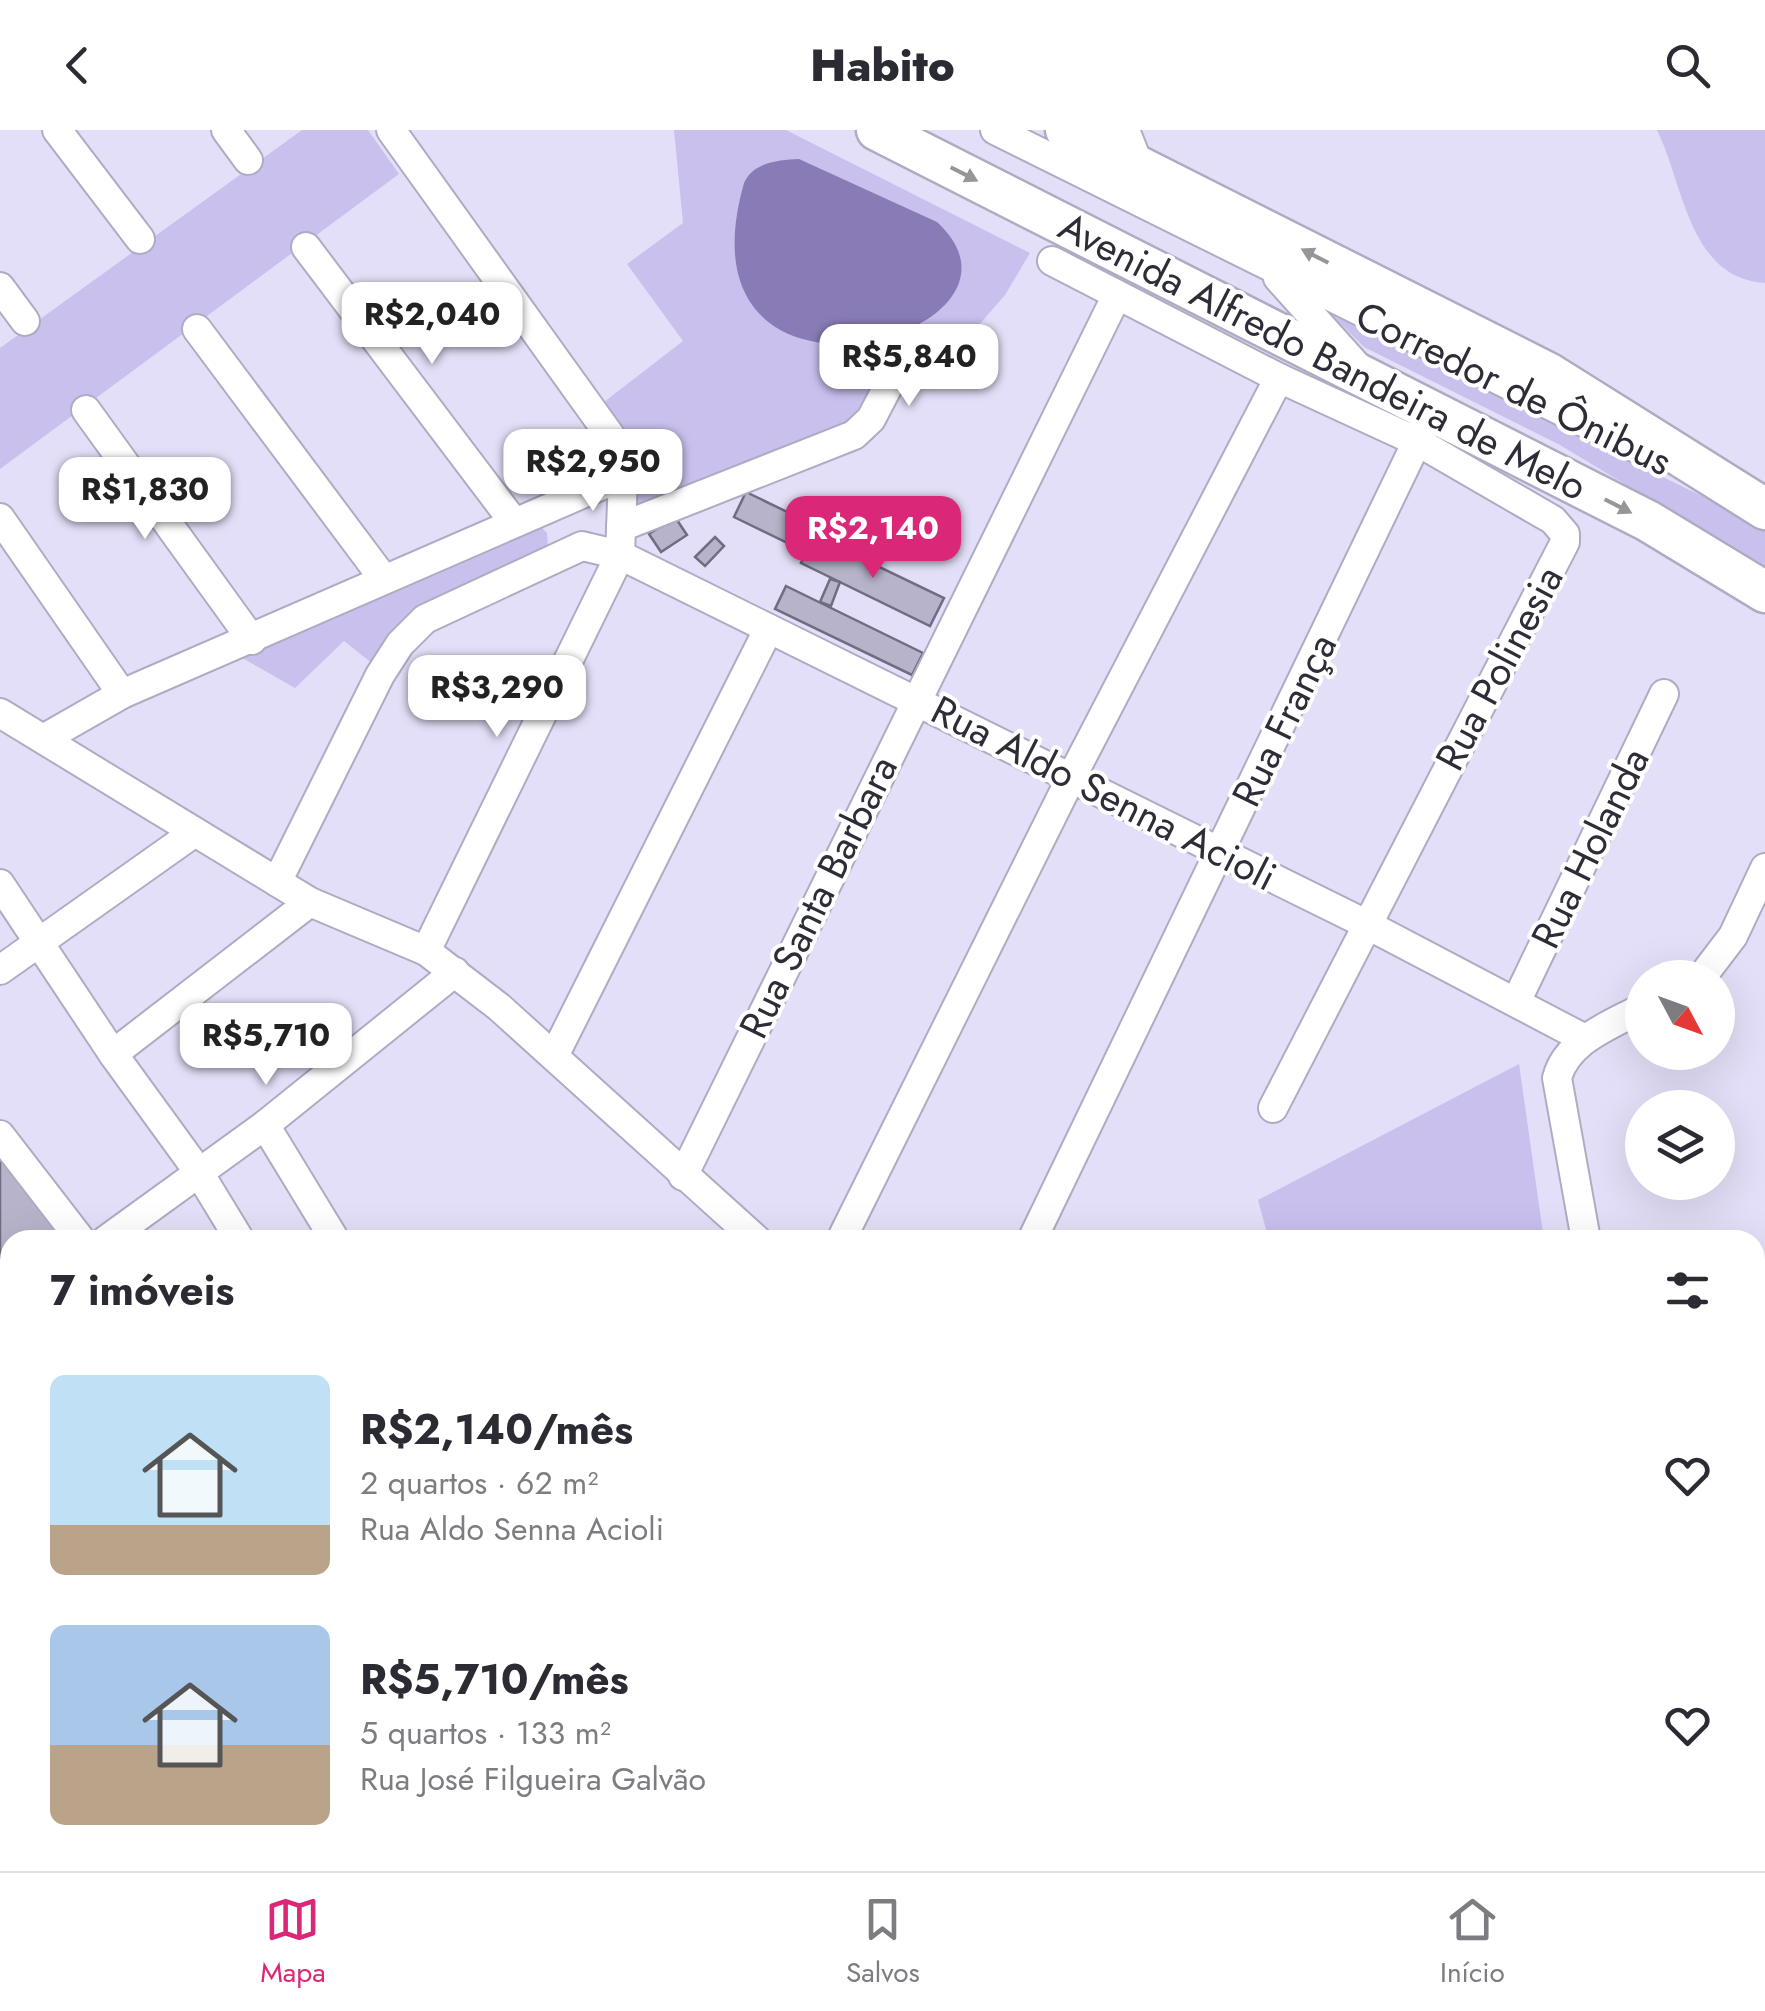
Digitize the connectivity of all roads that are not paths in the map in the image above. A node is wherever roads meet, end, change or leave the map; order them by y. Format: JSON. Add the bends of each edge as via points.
{"nodes":[{"id":1,"x":57,"y":130,"type":"edge"},
{"id":2,"x":226,"y":130,"type":"edge"},
{"id":3,"x":392,"y":130,"type":"edge"},
{"id":4,"x":877,"y":130,"type":"edge"},
{"id":5,"x":995,"y":130,"type":"edge"},
{"id":6,"x":1066,"y":130,"type":"edge"},
{"id":7,"x":1124,"y":130,"type":"edge"},
{"id":8,"x":248,"y":160,"type":"dead end"},
{"id":9,"x":1140,"y":168,"type":"junction"},
{"id":10,"x":140,"y":239,"type":"dead end"},
{"id":11,"x":306,"y":247,"type":"dead end"},
{"id":12,"x":1052,"y":261,"type":"dead end"},
{"id":13,"x":1264,"y":262,"type":"junction"},
{"id":14,"x":0,"y":287,"type":"edge"},
{"id":15,"x":1116,"y":296,"type":"junction"},
{"id":16,"x":24,"y":321,"type":"dead end"},
{"id":17,"x":197,"y":328,"type":"dead end"},
{"id":18,"x":895,"y":372,"type":"dead end"},
{"id":19,"x":1279,"y":378,"type":"junction"},
{"id":20,"x":1374,"y":385,"type":"junction"},
{"id":21,"x":86,"y":410,"type":"dead end"},
{"id":22,"x":1424,"y":428,"type":"junction"},
{"id":23,"x":623,"y":476,"type":"junction"},
{"id":24,"x":547,"y":507,"type":"junction"},
{"id":25,"x":1765,"y":510,"type":"edge"},
{"id":26,"x":0,"y":518,"type":"edge"},
{"id":27,"x":513,"y":521,"type":"junction"},
{"id":28,"x":621,"y":541,"type":"junction"},
{"id":29,"x":582,"y":546,"type":"junction"},
{"id":30,"x":383,"y":578,"type":"junction"},
{"id":31,"x":1765,"y":592,"type":"edge"},
{"id":32,"x":768,"y":630,"type":"junction"},
{"id":33,"x":252,"y":640,"type":"junction"},
{"id":34,"x":122,"y":694,"type":"junction"},
{"id":35,"x":1664,"y":694,"type":"dead end"},
{"id":36,"x":915,"y":698,"type":"junction"},
{"id":37,"x":0,"y":714,"type":"edge"},
{"id":38,"x":45,"y":738,"type":"junction"},
{"id":39,"x":1070,"y":780,"type":"junction"},
{"id":40,"x":195,"y":832,"type":"junction"},
{"id":41,"x":1220,"y":852,"type":"junction"},
{"id":42,"x":1765,"y":868,"type":"edge"},
{"id":43,"x":277,"y":882,"type":"junction"},
{"id":44,"x":0,"y":884,"type":"edge"},
{"id":45,"x":310,"y":902,"type":"junction"},
{"id":46,"x":1366,"y":924,"type":"junction"},
{"id":47,"x":40,"y":941,"type":"junction"},
{"id":48,"x":426,"y":951,"type":"junction"},
{"id":49,"x":1715,"y":960,"type":"edge"},
{"id":50,"x":0,"y":970,"type":"edge"},
{"id":51,"x":455,"y":972,"type":"junction"},
{"id":52,"x":1516,"y":1002,"type":"junction"},
{"id":53,"x":1625,"y":1017,"type":"edge"},
{"id":54,"x":1585,"y":1039,"type":"junction"},
{"id":55,"x":113,"y":1054,"type":"junction"},
{"id":56,"x":554,"y":1056,"type":"junction"},
{"id":57,"x":1273,"y":1108,"type":"dead end"},
{"id":58,"x":265,"y":1126,"type":"junction"},
{"id":59,"x":0,"y":1135,"type":"edge"},
{"id":60,"x":198,"y":1171,"type":"junction"},
{"id":61,"x":682,"y":1176,"type":"junction"},
{"id":62,"x":73,"y":1230,"type":"edge"},
{"id":63,"x":119,"y":1230,"type":"edge"},
{"id":64,"x":234,"y":1230,"type":"edge"},
{"id":65,"x":329,"y":1230,"type":"edge"},
{"id":66,"x":745,"y":1230,"type":"edge"},
{"id":67,"x":846,"y":1230,"type":"edge"},
{"id":68,"x":1037,"y":1230,"type":"edge"},
{"id":69,"x":1584,"y":1230,"type":"edge"}],
"edges":[{"from":1,"to":10,"type":"street"},
{"from":2,"to":8,"type":"street"},
{"from":3,"to":23,"type":"street","via":[[614,441]]},
{"from":4,"to":20,"type":"highway","name":"Avenida Alfredo Bandeira de Melo","one_way":true},
{"from":5,"to":13,"type":"street","name":"Corredor de Ônibus"},
{"from":6,"to":9,"type":"highway","name":"Avenida Alfredo Bandeira de Melo"},
{"from":7,"to":9,"type":"street"},
{"from":25,"to":9,"type":"highway","name":"Avenida Alfredo Bandeira de Melo","one_way":true,"via":[[1548,373]]},
{"from":11,"to":27,"type":"street"},
{"from":12,"to":15,"type":"street","name":"Rua Polinesia"},
{"from":13,"to":20,"type":"street","name":"Corredor de Ônibus"},
{"from":13,"to":25,"type":"street","name":"Corredor de Ônibus"},
{"from":14,"to":16,"type":"street"},
{"from":15,"to":19,"type":"street","name":"Rua Polinesia"},
{"from":15,"to":36,"type":"street","name":"Rua Santa Barbara"},
{"from":17,"to":30,"type":"street"},
{"from":18,"to":28,"type":"street","via":[[871,418],[854,434]]},
{"from":19,"to":22,"type":"street","name":"Rua Polinesia"},
{"from":19,"to":39,"type":"street"},
{"from":20,"to":22,"type":"highway","name":"Avenida Alfredo Bandeira de Melo"},
{"from":21,"to":33,"type":"street"},
{"from":22,"to":31,"type":"highway","name":"Avenida Alfredo Bandeira de Melo","one_way":true,"via":[[1648,520]]},
{"from":22,"to":41,"type":"street","name":"Rua França"},
{"from":22,"to":46,"type":"street","name":"Rua Polinesia","via":[[1553,520],[1565,542]]},
{"from":23,"to":24,"type":"street"},
{"from":23,"to":28,"type":"street"},
{"from":24,"to":27,"type":"street"},
{"from":24,"to":29,"type":"street"},
{"from":26,"to":34,"type":"street"},
{"from":27,"to":30,"type":"street"},
{"from":28,"to":29,"type":"street","name":"Rua Aldo Senna Acioli"},
{"from":28,"to":32,"type":"street","name":"Rua Aldo Senna Acioli"},
{"from":28,"to":48,"type":"street"},
{"from":29,"to":43,"type":"street","via":[[425,619],[400,644]]},
{"from":30,"to":33,"type":"street"},
{"from":32,"to":36,"type":"street","name":"Rua Aldo Senna Acioli"},
{"from":32,"to":56,"type":"street"},
{"from":33,"to":34,"type":"street"},
{"from":34,"to":38,"type":"street"},
{"from":35,"to":52,"type":"street","name":"Rua Holanda"},
{"from":36,"to":39,"type":"street","name":"Rua Aldo Senna Acioli"},
{"from":36,"to":61,"type":"street","name":"Rua Santa Barbara"},
{"from":37,"to":38,"type":"street"},
{"from":38,"to":40,"type":"street"},
{"from":39,"to":41,"type":"street","name":"Rua Aldo Senna Acioli"},
{"from":39,"to":67,"type":"street"},
{"from":40,"to":43,"type":"street"},
{"from":40,"to":47,"type":"street"},
{"from":41,"to":46,"type":"street","name":"Rua Aldo Senna Acioli"},
{"from":41,"to":68,"type":"street","name":"Rua França"},
{"from":42,"to":49,"type":"street"},
{"from":43,"to":45,"type":"street"},
{"from":44,"to":47,"type":"street"},
{"from":45,"to":48,"type":"street"},
{"from":45,"to":55,"type":"street"},
{"from":46,"to":52,"type":"street","name":"Rua Aldo Senna Acioli"},
{"from":46,"to":57,"type":"street","name":"Rua Polinesia"},
{"from":47,"to":50,"type":"street"},
{"from":47,"to":55,"type":"street"},
{"from":48,"to":51,"type":"street"},
{"from":51,"to":56,"type":"street"},
{"from":51,"to":58,"type":"street"},
{"from":52,"to":54,"type":"street","name":"Rua Aldo Senna Acioli"},
{"from":53,"to":54,"type":"street"},
{"from":54,"to":69,"type":"street","via":[[1562,1062],[1558,1078]]},
{"from":55,"to":60,"type":"street"},
{"from":56,"to":61,"type":"street"},
{"from":58,"to":60,"type":"street"},
{"from":58,"to":65,"type":"street"},
{"from":59,"to":62,"type":"street"},
{"from":60,"to":63,"type":"street"},
{"from":60,"to":64,"type":"street"},
{"from":61,"to":66,"type":"street"}]}
